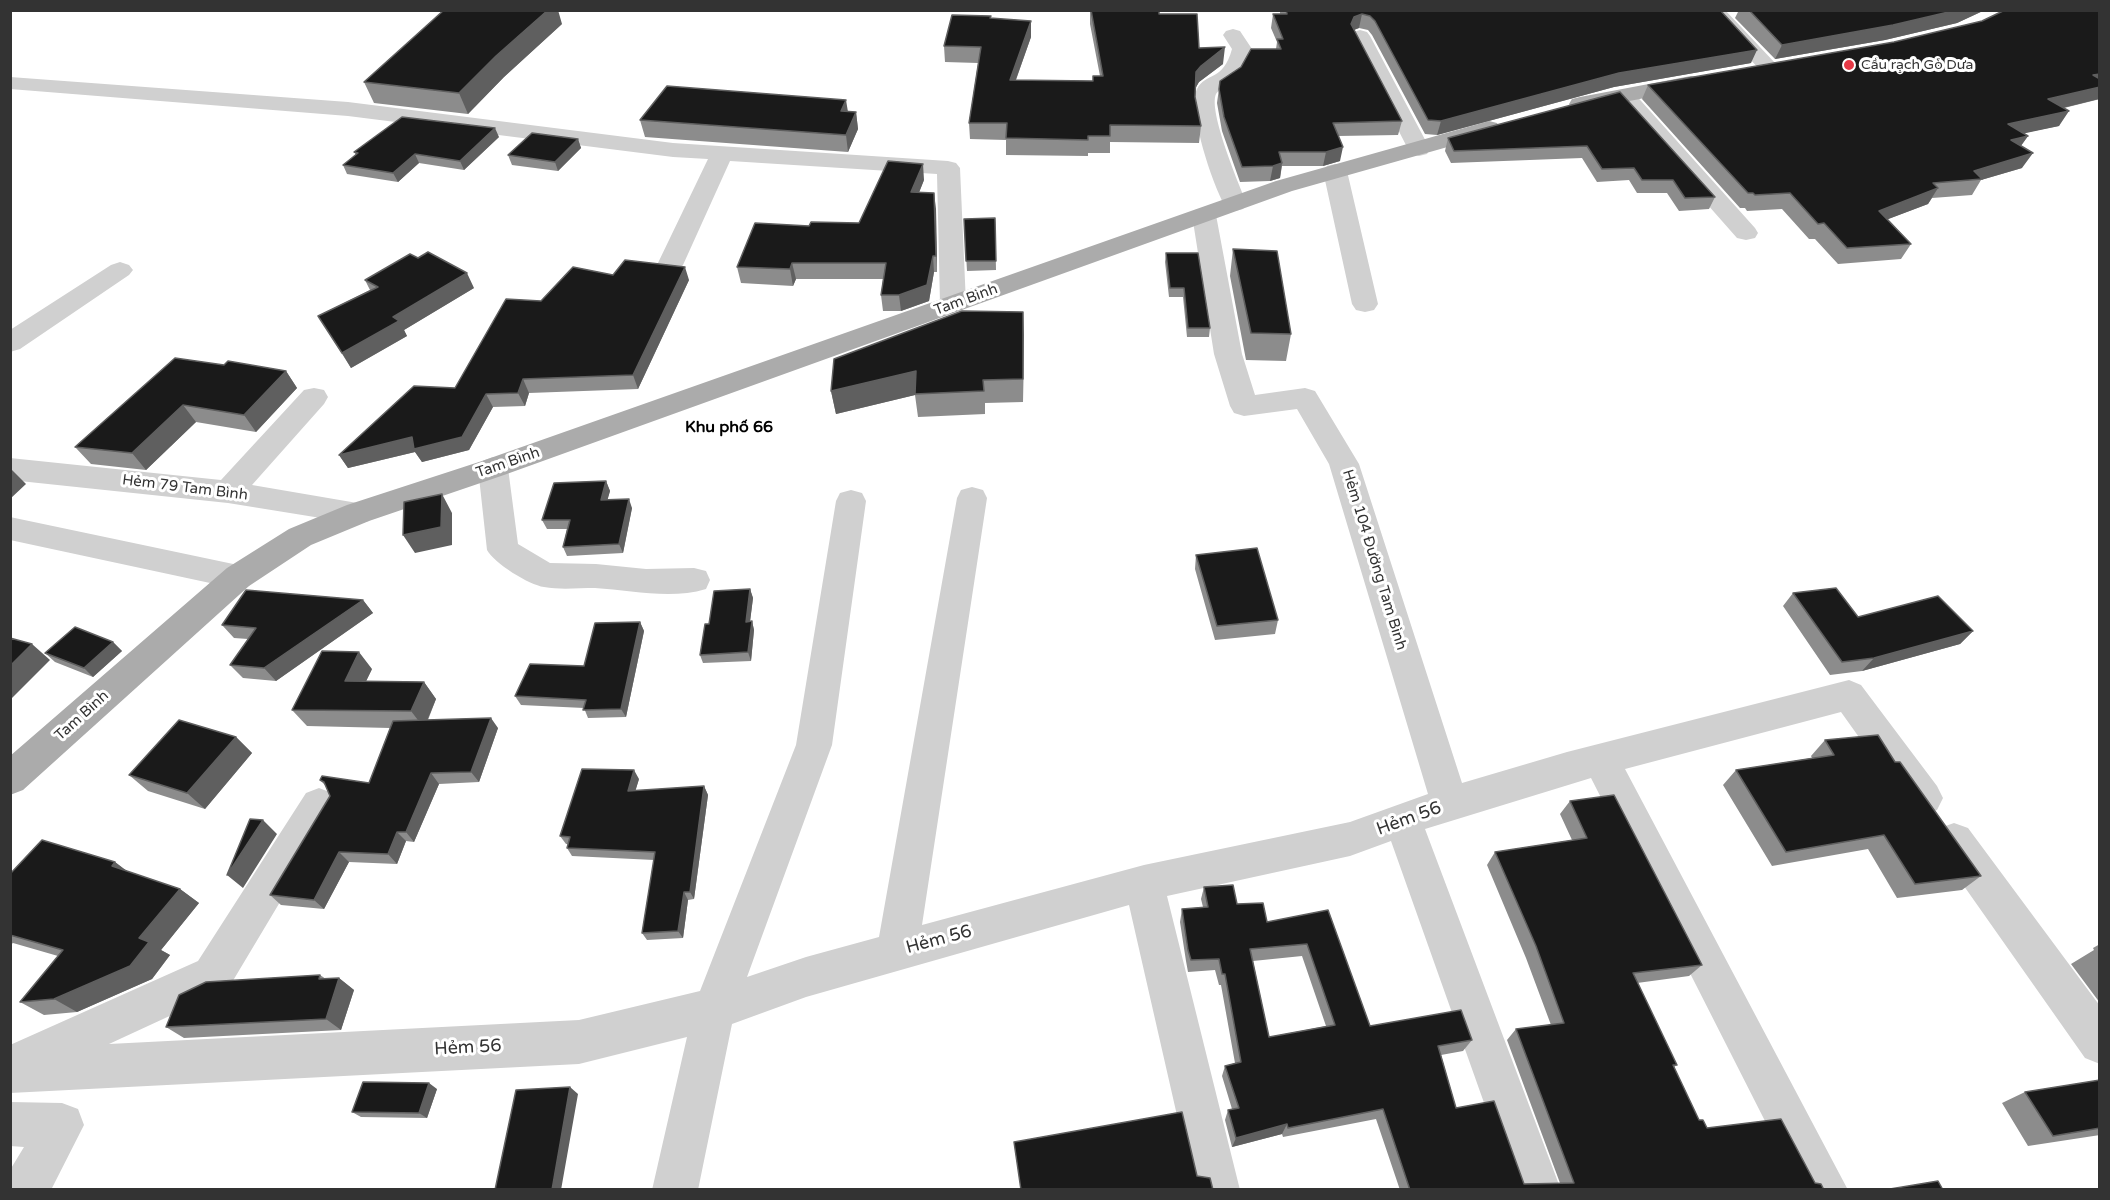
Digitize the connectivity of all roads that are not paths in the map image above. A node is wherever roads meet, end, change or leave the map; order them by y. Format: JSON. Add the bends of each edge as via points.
{"nodes":[{"id":1,"x":1713,"y":10,"type":"edge"},
{"id":2,"x":1233,"y":35,"type":"dead end"},
{"id":3,"x":1360,"y":36,"type":"edge"},
{"id":4,"x":1781,"y":66,"type":"joint"},
{"id":5,"x":10,"y":83,"type":"edge"},
{"id":6,"x":1622,"y":94,"type":"junction"},
{"id":7,"x":1560,"y":109,"type":"edge"},
{"id":8,"x":1517,"y":120,"type":"edge"},
{"id":9,"x":1419,"y":149,"type":"junction"},
{"id":10,"x":722,"y":153,"type":"junction"},
{"id":11,"x":1335,"y":171,"type":"junction"},
{"id":12,"x":1234,"y":204,"type":"junction"},
{"id":13,"x":1204,"y":215,"type":"junction"},
{"id":14,"x":1746,"y":233,"type":"dead end"},
{"id":15,"x":670,"y":265,"type":"edge"},
{"id":16,"x":120,"y":270,"type":"dead end"},
{"id":17,"x":953,"y":304,"type":"junction"},
{"id":18,"x":1365,"y":304,"type":"dead end"},
{"id":19,"x":10,"y":343,"type":"edge"},
{"id":20,"x":314,"y":397,"type":"dead end"},
{"id":21,"x":493,"y":468,"type":"junction"},
{"id":22,"x":10,"y":469,"type":"edge"},
{"id":23,"x":228,"y":492,"type":"junction"},
{"id":24,"x":972,"y":498,"type":"dead end"},
{"id":25,"x":851,"y":501,"type":"dead end"},
{"id":26,"x":358,"y":513,"type":"junction"},
{"id":27,"x":10,"y":528,"type":"edge"},
{"id":28,"x":238,"y":577,"type":"junction"},
{"id":29,"x":694,"y":580,"type":"dead end"},
{"id":30,"x":1601,"y":760,"type":"junction"},
{"id":31,"x":10,"y":779,"type":"edge"},
{"id":32,"x":1450,"y":803,"type":"junction"},
{"id":33,"x":319,"y":805,"type":"dead end"},
{"id":34,"x":1403,"y":822,"type":"junction"},
{"id":35,"x":1144,"y":883,"type":"junction"},
{"id":36,"x":897,"y":952,"type":"junction"},
{"id":37,"x":714,"y":1009,"type":"junction"},
{"id":38,"x":2100,"y":1043,"type":"edge"},
{"id":39,"x":10,"y":1069,"type":"edge"},
{"id":40,"x":10,"y":1124,"type":"edge"},
{"id":41,"x":26,"y":1190,"type":"edge"},
{"id":42,"x":675,"y":1190,"type":"edge"},
{"id":43,"x":1217,"y":1190,"type":"edge"},
{"id":44,"x":1538,"y":1190,"type":"edge"},
{"id":45,"x":1825,"y":1190,"type":"edge"}],
"edges":[{"from":1,"to":4,"type":"street"},
{"from":2,"to":12,"type":"street","via":[[1242,49],[1238,69],[1208,88],[1204,95],[1210,138]]},
{"from":3,"to":9,"type":"street"},
{"from":4,"to":6,"type":"main road"},
{"from":5,"to":10,"type":"street","via":[[348,109]]},
{"from":6,"to":7,"type":"main road"},
{"from":6,"to":14,"type":"street"},
{"from":8,"to":9,"type":"main road","name":"Tam Bình"},
{"from":9,"to":11,"type":"main road","name":"Tam Bình"},
{"from":10,"to":15,"type":"street"},
{"from":10,"to":17,"type":"street","via":[[948,168]]},
{"from":11,"to":12,"type":"main road","name":"Tam Bình"},
{"from":11,"to":18,"type":"street"},
{"from":12,"to":13,"type":"main road","name":"Tam Bình"},
{"from":13,"to":17,"type":"main road","name":"Tam Bình"},
{"from":13,"to":32,"type":"street","name":"Hẻm 104 Đường Tam Bình","via":[[1228,354],[1244,406],[1305,398],[1344,464]]},
{"from":16,"to":19,"type":"street"},
{"from":17,"to":21,"type":"main road","name":"Tam Bình"},
{"from":20,"to":23,"type":"street"},
{"from":21,"to":26,"type":"main road","name":"Tam Bình"},
{"from":21,"to":29,"type":"street","via":[[503,550],[544,576]]},
{"from":22,"to":23,"type":"street","name":"Hẻm 79 Tam Bình"},
{"from":23,"to":26,"type":"street","name":"Hẻm 79 Tam Bình"},
{"from":24,"to":36,"type":"street"},
{"from":25,"to":37,"type":"street","via":[[814,746]]},
{"from":26,"to":28,"type":"main road","name":"Tam Bình","via":[[300,537]]},
{"from":27,"to":28,"type":"street"},
{"from":28,"to":31,"type":"main road","name":"Tam Bình"},
{"from":30,"to":32,"type":"street","name":"Hẻm 56"},
{"from":30,"to":38,"type":"street","name":"Hẻm 56","via":[[1850,695]]},
{"from":30,"to":45,"type":"street"},
{"from":32,"to":34,"type":"street","name":"Hẻm 56"},
{"from":33,"to":39,"type":"street","via":[[213,975]]},
{"from":34,"to":35,"type":"street","name":"Hẻm 56","via":[[1350,839]]},
{"from":34,"to":44,"type":"street"},
{"from":35,"to":36,"type":"street","name":"Hẻm 56"},
{"from":35,"to":43,"type":"street"},
{"from":36,"to":37,"type":"street","name":"Hẻm 56","via":[[806,977]]},
{"from":37,"to":39,"type":"street","name":"Hẻm 56","via":[[579,1042]]},
{"from":37,"to":42,"type":"street"},
{"from":40,"to":41,"type":"street","via":[[62,1125]]}]}
